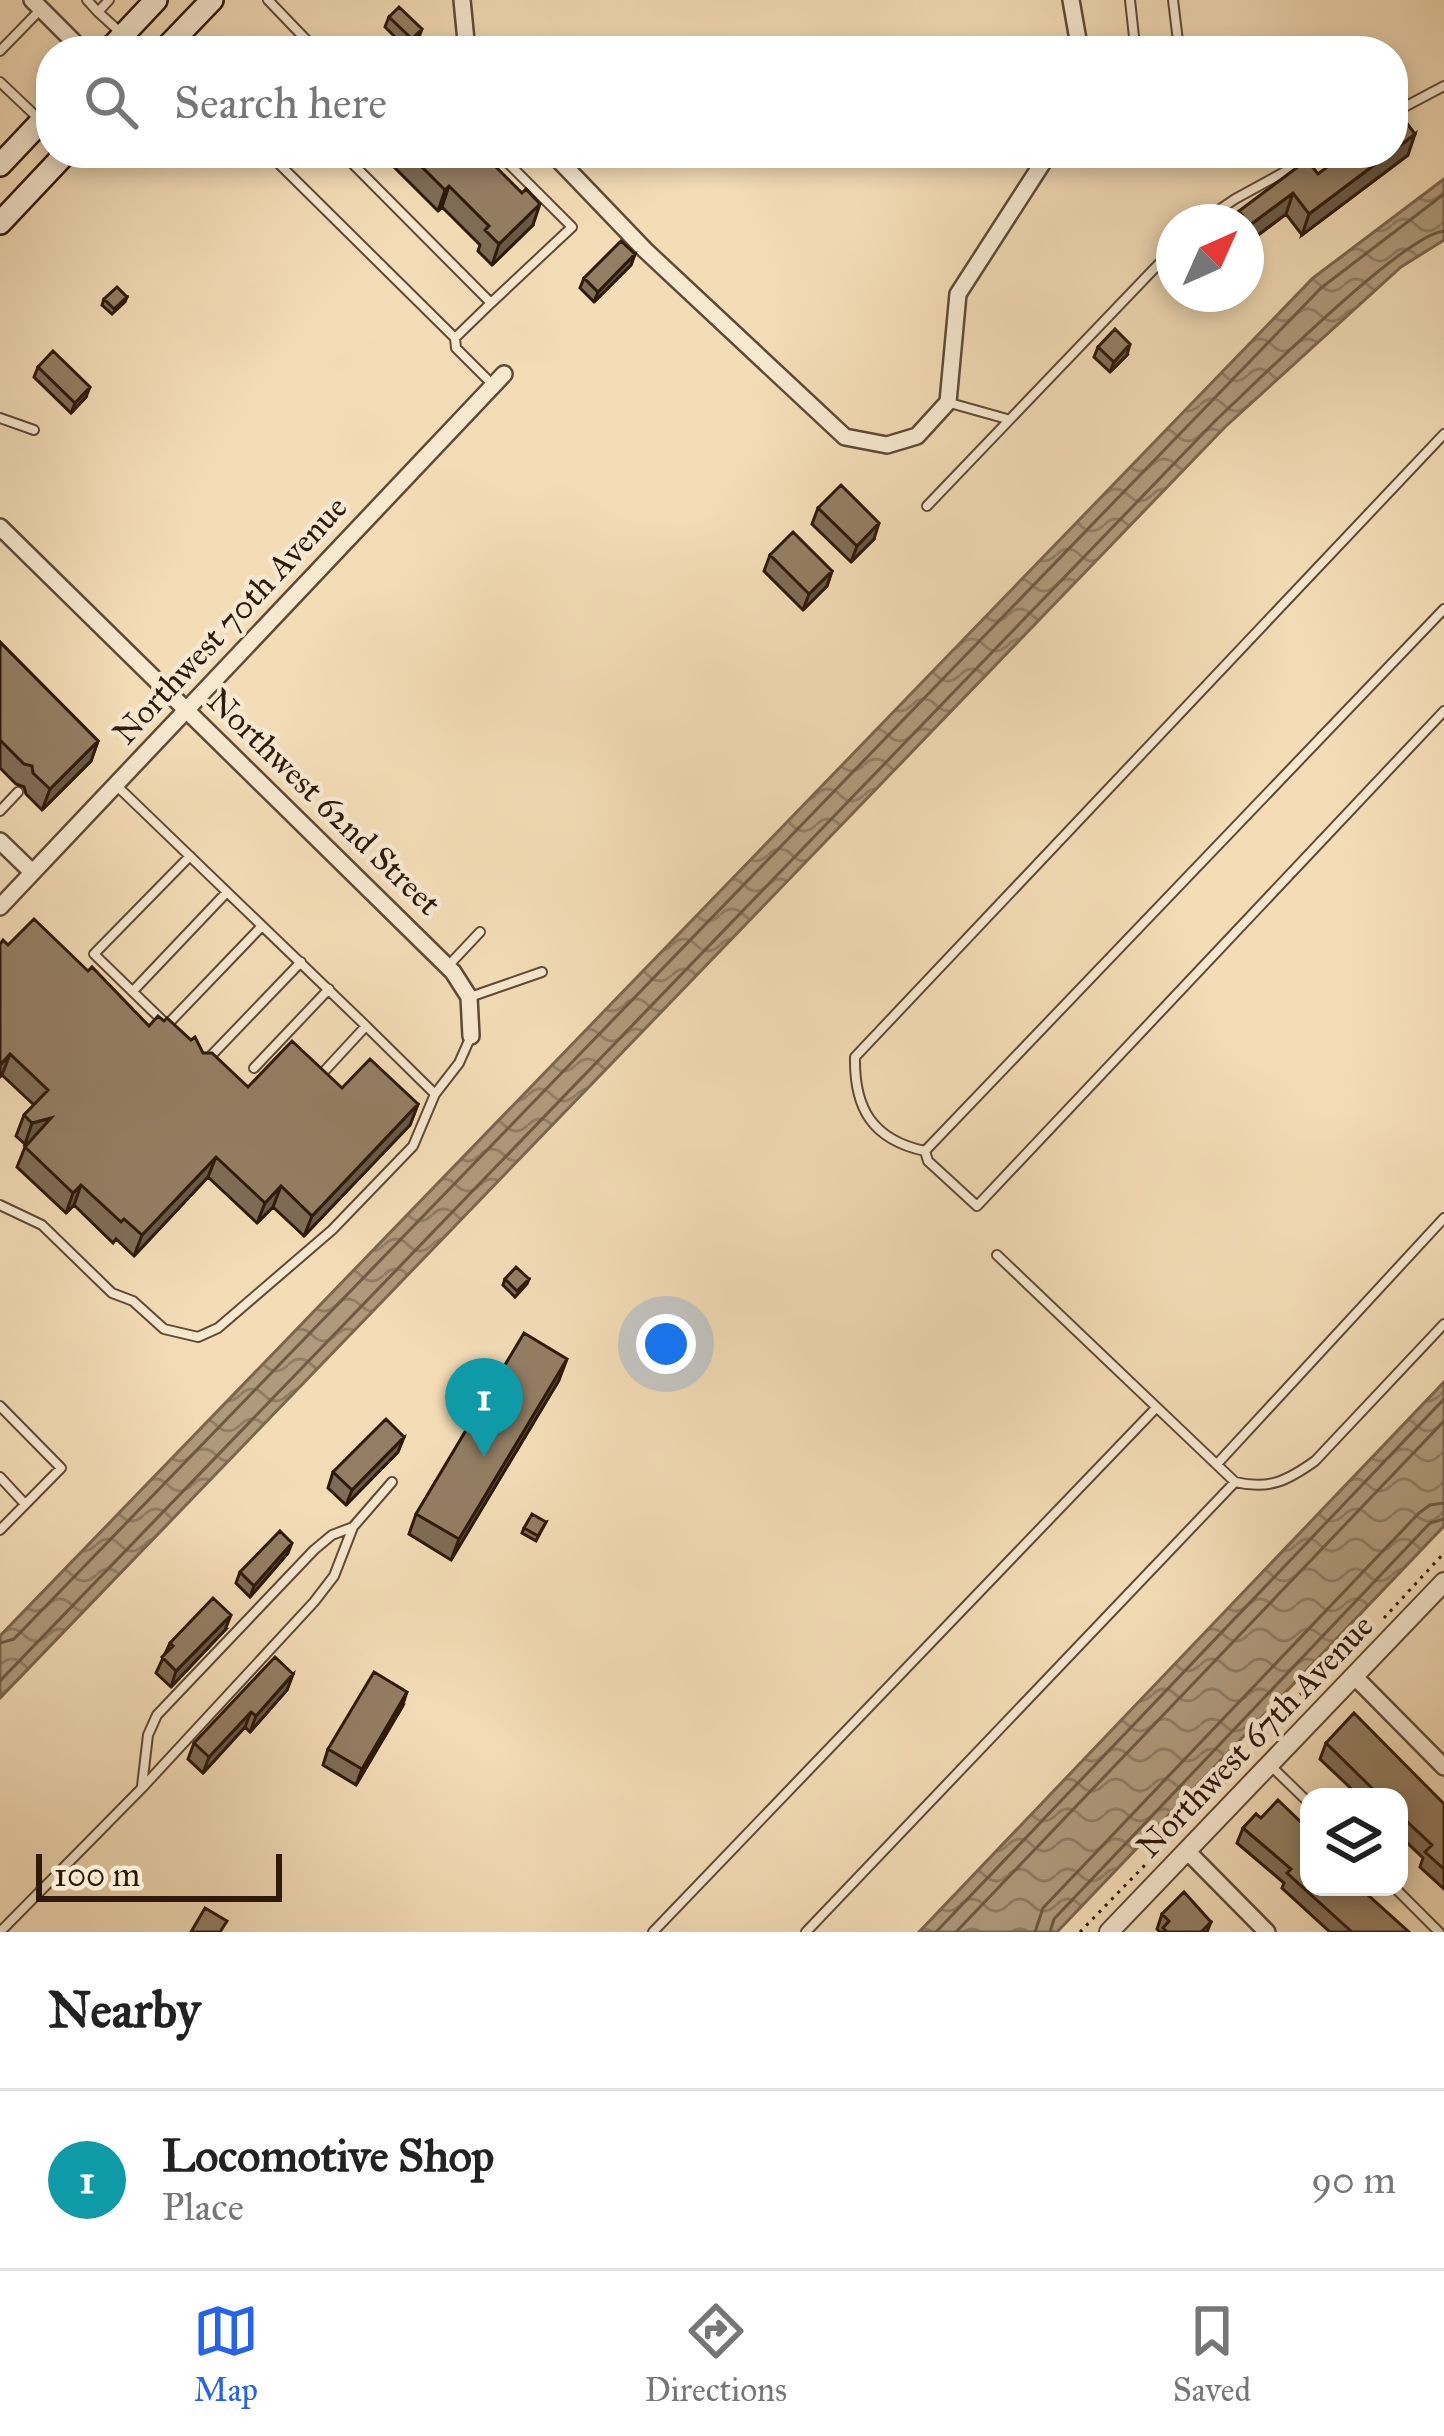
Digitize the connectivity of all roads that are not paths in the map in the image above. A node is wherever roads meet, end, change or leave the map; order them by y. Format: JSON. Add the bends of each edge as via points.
{"nodes":[{"id":1,"x":87,"y":0,"type":"edge"},
{"id":2,"x":110,"y":0,"type":"edge"},
{"id":3,"x":156,"y":0,"type":"edge"},
{"id":4,"x":212,"y":0,"type":"edge"},
{"id":5,"x":268,"y":0,"type":"edge"},
{"id":6,"x":462,"y":0,"type":"edge"},
{"id":7,"x":1071,"y":0,"type":"edge"},
{"id":8,"x":1130,"y":0,"type":"edge"},
{"id":9,"x":1173,"y":0,"type":"edge"},
{"id":10,"x":36,"y":5,"type":"edge"},
{"id":11,"x":98,"y":12,"type":"junction"},
{"id":12,"x":68,"y":36,"type":"edge"},
{"id":13,"x":111,"y":36,"type":"edge"},
{"id":14,"x":122,"y":36,"type":"edge"},
{"id":15,"x":178,"y":36,"type":"edge"},
{"id":16,"x":303,"y":36,"type":"edge"},
{"id":17,"x":466,"y":36,"type":"edge"},
{"id":18,"x":1077,"y":36,"type":"edge"},
{"id":19,"x":1135,"y":36,"type":"edge"},
{"id":20,"x":1177,"y":36,"type":"edge"},
{"id":21,"x":2,"y":45,"type":"edge"},
{"id":22,"x":0,"y":82,"type":"edge"},
{"id":23,"x":1444,"y":86,"type":"edge"},
{"id":24,"x":1408,"y":105,"type":"edge"},
{"id":25,"x":36,"y":109,"type":"edge"},
{"id":26,"x":36,"y":127,"type":"edge"},
{"id":27,"x":0,"y":165,"type":"edge"},
{"id":28,"x":52,"y":168,"type":"edge"},
{"id":29,"x":283,"y":168,"type":"edge"},
{"id":30,"x":356,"y":168,"type":"edge"},
{"id":31,"x":513,"y":168,"type":"edge"},
{"id":32,"x":566,"y":168,"type":"edge"},
{"id":33,"x":1039,"y":168,"type":"edge"},
{"id":34,"x":1292,"y":168,"type":"edge"},
{"id":35,"x":1228,"y":204,"type":"edge"},
{"id":36,"x":0,"y":223,"type":"edge"},
{"id":37,"x":1156,"y":266,"type":"edge"},
{"id":38,"x":491,"y":303,"type":"junction"},
{"id":39,"x":455,"y":338,"type":"junction"},
{"id":40,"x":498,"y":380,"type":"joint"},
{"id":41,"x":948,"y":402,"type":"junction"},
{"id":42,"x":0,"y":418,"type":"edge"},
{"id":43,"x":1007,"y":419,"type":"junction"},
{"id":44,"x":34,"y":430,"type":"dead end"},
{"id":45,"x":1444,"y":434,"type":"edge"},
{"id":46,"x":928,"y":506,"type":"dead end"},
{"id":47,"x":0,"y":527,"type":"edge"},
{"id":48,"x":1444,"y":609,"type":"edge"},
{"id":49,"x":187,"y":710,"type":"junction"},
{"id":50,"x":1444,"y":711,"type":"edge"},
{"id":51,"x":116,"y":785,"type":"junction"},
{"id":52,"x":18,"y":792,"type":"dead end"},
{"id":53,"x":0,"y":811,"type":"edge"},
{"id":54,"x":0,"y":841,"type":"edge"},
{"id":55,"x":190,"y":856,"type":"junction"},
{"id":56,"x":32,"y":872,"type":"junction"},
{"id":57,"x":227,"y":892,"type":"junction"},
{"id":58,"x":0,"y":907,"type":"edge"},
{"id":59,"x":262,"y":926,"type":"junction"},
{"id":60,"x":480,"y":932,"type":"dead end"},
{"id":61,"x":301,"y":962,"type":"junction"},
{"id":62,"x":448,"y":966,"type":"junction"},
{"id":63,"x":542,"y":972,"type":"dead end"},
{"id":64,"x":328,"y":989,"type":"junction"},
{"id":65,"x":132,"y":991,"type":"junction"},
{"id":66,"x":469,"y":997,"type":"junction"},
{"id":67,"x":366,"y":1026,"type":"junction"},
{"id":68,"x":471,"y":1036,"type":"joint"},
{"id":69,"x":200,"y":1067,"type":"edge"},
{"id":70,"x":254,"y":1068,"type":"dead end"},
{"id":71,"x":316,"y":1079,"type":"edge"},
{"id":72,"x":434,"y":1094,"type":"junction"},
{"id":73,"x":925,"y":1151,"type":"junction"},
{"id":74,"x":0,"y":1204,"type":"edge"},
{"id":75,"x":1444,"y":1219,"type":"edge"},
{"id":76,"x":997,"y":1255,"type":"dead end"},
{"id":77,"x":1444,"y":1324,"type":"edge"},
{"id":78,"x":0,"y":1406,"type":"edge"},
{"id":79,"x":1156,"y":1408,"type":"junction"},
{"id":80,"x":1217,"y":1465,"type":"junction"},
{"id":81,"x":0,"y":1477,"type":"edge"},
{"id":82,"x":392,"y":1482,"type":"dead end"},
{"id":83,"x":1235,"y":1482,"type":"junction"},
{"id":84,"x":25,"y":1504,"type":"junction"},
{"id":85,"x":352,"y":1527,"type":"junction"},
{"id":86,"x":0,"y":1530,"type":"edge"},
{"id":87,"x":1444,"y":1582,"type":"edge"},
{"id":88,"x":1355,"y":1677,"type":"junction"},
{"id":89,"x":1270,"y":1765,"type":"junction"},
{"id":90,"x":1444,"y":1767,"type":"edge"},
{"id":91,"x":142,"y":1788,"type":"junction"},
{"id":92,"x":1300,"y":1794,"type":"edge"},
{"id":93,"x":1187,"y":1851,"type":"junction"},
{"id":94,"x":1403,"y":1896,"type":"edge"},
{"id":95,"x":1,"y":1932,"type":"edge"},
{"id":96,"x":653,"y":1932,"type":"edge"},
{"id":97,"x":806,"y":1932,"type":"edge"},
{"id":98,"x":1109,"y":1932,"type":"edge"},
{"id":99,"x":1267,"y":1932,"type":"edge"},
{"id":100,"x":1439,"y":1932,"type":"edge"}],
"edges":[{"from":1,"to":11,"type":"lane"},
{"from":2,"to":11,"type":"lane"},
{"from":3,"to":14,"type":"main road"},
{"from":4,"to":15,"type":"main road"},
{"from":5,"to":16,"type":"lane"},
{"from":6,"to":17,"type":"street"},
{"from":7,"to":18,"type":"street"},
{"from":8,"to":19,"type":"lane"},
{"from":9,"to":20,"type":"lane"},
{"from":10,"to":12,"type":"street"},
{"from":10,"to":21,"type":"lane"},
{"from":11,"to":13,"type":"lane"},
{"from":22,"to":25,"type":"lane"},
{"from":23,"to":24,"type":"lane"},
{"from":26,"to":27,"type":"main road"},
{"from":28,"to":36,"type":"main road"},
{"from":29,"to":39,"type":"lane"},
{"from":30,"to":38,"type":"lane"},
{"from":31,"to":38,"type":"lane","via":[[572,227]]},
{"from":32,"to":41,"type":"street","via":[[844,437],[886,445],[917,436]]},
{"from":33,"to":41,"type":"street","via":[[958,294]]},
{"from":34,"to":35,"type":"lane"},
{"from":37,"to":43,"type":"lane"},
{"from":38,"to":39,"type":"lane"},
{"from":39,"to":40,"type":"lane","via":[[456,348]]},
{"from":40,"to":49,"type":"street","name":"Northwest 70th Avenue"},
{"from":41,"to":43,"type":"lane"},
{"from":42,"to":44,"type":"lane"},
{"from":43,"to":46,"type":"lane"},
{"from":45,"to":73,"type":"lane","via":[[855,1057],[865,1116],[898,1145]]},
{"from":47,"to":49,"type":"street","name":"Northwest 62nd Street"},
{"from":48,"to":73,"type":"lane"},
{"from":49,"to":51,"type":"street","name":"Northwest 70th Avenue"},
{"from":49,"to":62,"type":"street","name":"Northwest 62nd Street"},
{"from":50,"to":73,"type":"lane","via":[[977,1206]]},
{"from":51,"to":55,"type":"lane"},
{"from":51,"to":56,"type":"street","name":"Northwest 70th Avenue"},
{"from":52,"to":53,"type":"lane"},
{"from":54,"to":56,"type":"street"},
{"from":55,"to":57,"type":"lane"},
{"from":55,"to":65,"type":"lane","via":[[94,954]]},
{"from":56,"to":58,"type":"street","name":"Northwest 70th Avenue"},
{"from":57,"to":59,"type":"lane"},
{"from":57,"to":65,"type":"lane"},
{"from":59,"to":61,"type":"lane"},
{"from":59,"to":65,"type":"lane","via":[[167,1025]]},
{"from":60,"to":62,"type":"lane"},
{"from":61,"to":64,"type":"lane"},
{"from":61,"to":69,"type":"lane"},
{"from":62,"to":66,"type":"street","name":"Northwest 62nd Street"},
{"from":63,"to":66,"type":"lane"},
{"from":64,"to":67,"type":"lane"},
{"from":64,"to":70,"type":"lane"},
{"from":66,"to":68,"type":"street"},
{"from":67,"to":71,"type":"lane"},
{"from":67,"to":72,"type":"lane"},
{"from":68,"to":72,"type":"lane"},
{"from":72,"to":74,"type":"lane","via":[[413,1146],[332,1230],[198,1337],[164,1329],[134,1300],[112,1293],[42,1225]]},
{"from":75,"to":80,"type":"lane"},
{"from":76,"to":79,"type":"lane"},
{"from":77,"to":83,"type":"lane","via":[[1315,1461],[1262,1488]]},
{"from":78,"to":84,"type":"lane","via":[[61,1468]]},
{"from":79,"to":80,"type":"lane"},
{"from":79,"to":96,"type":"lane"},
{"from":80,"to":83,"type":"lane"},
{"from":81,"to":84,"type":"lane"},
{"from":82,"to":85,"type":"lane"},
{"from":83,"to":97,"type":"lane"},
{"from":84,"to":86,"type":"lane"},
{"from":85,"to":91,"type":"lane","via":[[340,1564],[314,1602]]},
{"from":85,"to":91,"type":"lane","via":[[314,1550],[157,1715]]},
{"from":87,"to":88,"type":"street","name":"Northwest 67th Avenue"},
{"from":88,"to":89,"type":"street","name":"Northwest 67th Avenue"},
{"from":88,"to":90,"type":"street"},
{"from":89,"to":92,"type":"lane"},
{"from":89,"to":93,"type":"street","name":"Northwest 67th Avenue"},
{"from":91,"to":95,"type":"lane"},
{"from":93,"to":98,"type":"street","name":"Northwest 67th Avenue"},
{"from":93,"to":99,"type":"street"},
{"from":94,"to":100,"type":"lane"}]}
